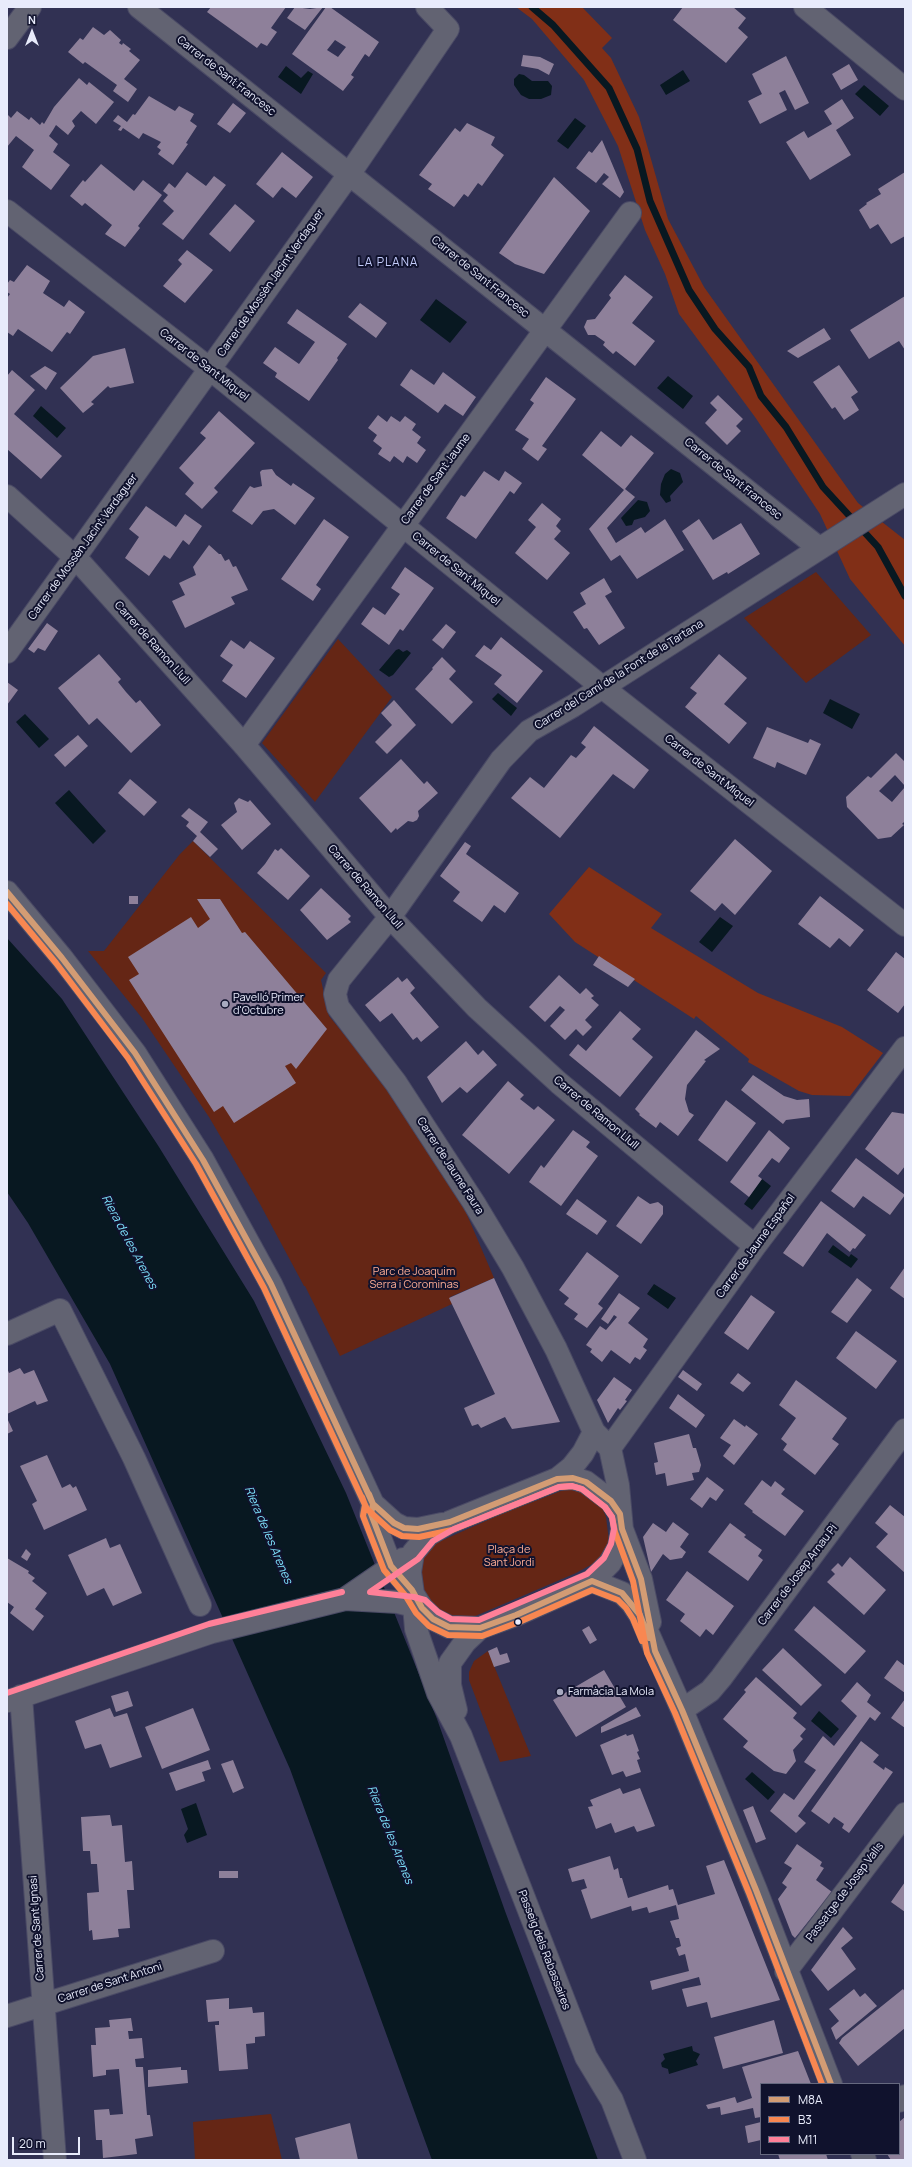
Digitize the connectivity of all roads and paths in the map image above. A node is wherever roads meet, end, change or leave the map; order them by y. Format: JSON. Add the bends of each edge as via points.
{"nodes":[{"id":1,"x":30,"y":7,"type":"edge"},
{"id":2,"x":139,"y":7,"type":"edge"},
{"id":3,"x":427,"y":7,"type":"edge"},
{"id":4,"x":805,"y":7,"type":"edge"},
{"id":5,"x":7,"y":38,"type":"edge"},
{"id":6,"x":905,"y":89,"type":"edge"},
{"id":7,"x":350,"y":173,"type":"junction"},
{"id":8,"x":7,"y":211,"type":"edge"},
{"id":9,"x":630,"y":213,"type":"dead end"},
{"id":10,"x":546,"y":329,"type":"junction"},
{"id":11,"x":210,"y":369,"type":"junction"},
{"id":12,"x":7,"y":496,"type":"edge"},
{"id":13,"x":903,"y":499,"type":"edge"},
{"id":14,"x":402,"y":525,"type":"junction"},
{"id":15,"x":820,"y":548,"type":"junction"},
{"id":16,"x":76,"y":558,"type":"junction"},
{"id":17,"x":7,"y":652,"type":"edge"},
{"id":18,"x":602,"y":687,"type":"junction"},
{"id":19,"x":244,"y":745,"type":"junction"},
{"id":20,"x":7,"y":892,"type":"edge"},
{"id":21,"x":390,"y":916,"type":"junction"},
{"id":22,"x":905,"y":925,"type":"edge"},
{"id":23,"x":905,"y":1048,"type":"edge"},
{"id":24,"x":755,"y":1246,"type":"junction"},
{"id":25,"x":7,"y":1334,"type":"edge"},
{"id":26,"x":905,"y":1430,"type":"edge"},
{"id":27,"x":594,"y":1432,"type":"junction"},
{"id":28,"x":610,"y":1448,"type":"junction"},
{"id":29,"x":557,"y":1480,"type":"junction"},
{"id":30,"x":373,"y":1504,"type":"junction"},
{"id":31,"x":621,"y":1521,"type":"junction"},
{"id":32,"x":450,"y":1522,"type":"junction"},
{"id":33,"x":413,"y":1552,"type":"junction"},
{"id":34,"x":389,"y":1569,"type":"junction"},
{"id":35,"x":592,"y":1581,"type":"junction"},
{"id":36,"x":345,"y":1599,"type":"junction"},
{"id":37,"x":412,"y":1600,"type":"junction"},
{"id":38,"x":200,"y":1605,"type":"dead end"},
{"id":39,"x":480,"y":1628,"type":"junction"},
{"id":40,"x":655,"y":1651,"type":"junction"},
{"id":41,"x":12,"y":1695,"type":"edge"},
{"id":42,"x":682,"y":1710,"type":"junction"},
{"id":43,"x":461,"y":1736,"type":"junction"},
{"id":44,"x":905,"y":1814,"type":"edge"},
{"id":45,"x":213,"y":1950,"type":"dead end"},
{"id":46,"x":786,"y":1971,"type":"junction"},
{"id":47,"x":43,"y":2004,"type":"junction"},
{"id":48,"x":7,"y":2016,"type":"edge"},
{"id":49,"x":831,"y":2083,"type":"edge"},
{"id":50,"x":55,"y":2160,"type":"edge"},
{"id":51,"x":636,"y":2160,"type":"edge"}],
"edges":[{"from":1,"to":5,"type":"street"},
{"from":2,"to":7,"type":"street","name":"Carrer de Sant Francesc"},
{"from":3,"to":7,"type":"street","name":"Carrer de Mossèn Jacint Verdaguer","via":[[448,29]]},
{"from":4,"to":6,"type":"street"},
{"from":7,"to":10,"type":"street","name":"Carrer de Sant Francesc"},
{"from":7,"to":11,"type":"street","name":"Carrer de Mossèn Jacint Verdaguer"},
{"from":8,"to":11,"type":"street","name":"Carrer de Sant Miquel"},
{"from":9,"to":10,"type":"street","name":"Carrer de Sant Jaume"},
{"from":10,"to":14,"type":"street","name":"Carrer de Sant Jaume"},
{"from":10,"to":15,"type":"street","name":"Carrer de Sant Francesc"},
{"from":11,"to":14,"type":"street","name":"Carrer de Sant Miquel"},
{"from":11,"to":16,"type":"street","name":"Carrer de Mossèn Jacint Verdaguer"},
{"from":12,"to":16,"type":"street","name":"Carrer de Ramon Llull"},
{"from":13,"to":15,"type":"street","name":"Carrer del Camí de la Font de la Tartana"},
{"from":14,"to":18,"type":"street","name":"Carrer de Sant Miquel"},
{"from":14,"to":19,"type":"street","name":"Carrer de Sant Jaume"},
{"from":15,"to":18,"type":"street","name":"Carrer del Camí de la Font de la Tartana"},
{"from":16,"to":17,"type":"street","name":"Carrer de Mossèn Jacint Verdaguer"},
{"from":16,"to":19,"type":"street","name":"Carrer de Ramon Llull"},
{"from":18,"to":21,"type":"street","name":"Carrer del Camí de la Font de la Tartana","via":[[529,731],[512,746]]},
{"from":18,"to":22,"type":"street","name":"Carrer de Sant Miquel"},
{"from":19,"to":21,"type":"street","name":"Carrer de Ramon Llull"},
{"from":20,"to":30,"type":"street","via":[[122,1036],[203,1160],[271,1284]]},
{"from":21,"to":24,"type":"street","name":"Carrer de Ramon Llull","via":[[477,1008],[554,1077]]},
{"from":21,"to":27,"type":"street","name":"Carrer de Jaume Faura","via":[[339,980],[335,994],[338,1007],[396,1083],[474,1203],[513,1268],[556,1349]]},
{"from":23,"to":24,"type":"street","name":"Carrer de Jaume Español"},
{"from":24,"to":28,"type":"street","name":"Carrer de Jaume Español"},
{"from":25,"to":38,"type":"street","via":[[60,1310],[134,1458]]},
{"from":26,"to":42,"type":"street","name":"Carrer de Josep Arnau Pi","via":[[721,1678],[710,1691]]},
{"from":27,"to":28,"type":"street","name":"Carrer de Jaume Faura"},
{"from":27,"to":29,"type":"street","via":[[583,1453]]},
{"from":28,"to":31,"type":"street","name":"Carrer de Jaume Faura","via":[[615,1464]]},
{"from":29,"to":31,"type":"street","via":[[573,1478],[586,1482],[611,1501]]},
{"from":29,"to":32,"type":"street"},
{"from":30,"to":32,"type":"street","via":[[394,1523],[404,1528],[418,1529]]},
{"from":30,"to":34,"type":"street","via":[[371,1514]]},
{"from":31,"to":35,"type":"street","via":[[615,1555]]},
{"from":31,"to":40,"type":"street","via":[[641,1579]]},
{"from":32,"to":33,"type":"street","via":[[428,1535]]},
{"from":33,"to":34,"type":"street"},
{"from":33,"to":37,"type":"street","via":[[410,1572]]},
{"from":34,"to":36,"type":"street"},
{"from":34,"to":37,"type":"street"},
{"from":35,"to":39,"type":"street"},
{"from":35,"to":40,"type":"street","via":[[622,1593],[632,1603],[640,1615]]},
{"from":36,"to":37,"type":"street"},
{"from":36,"to":41,"type":"street","via":[[212,1632]]},
{"from":37,"to":39,"type":"street","via":[[433,1619],[449,1627]]},
{"from":37,"to":43,"type":"street","name":"Passeig dels Rabassaires","via":[[423,1653],[438,1693]]},
{"from":39,"to":43,"type":"street","name":"Passeig dels Rabassaires","via":[[464,1642],[450,1663],[450,1685]]},
{"from":40,"to":42,"type":"street"},
{"from":41,"to":47,"type":"street","name":"Carrer de Sant Ignasi"},
{"from":42,"to":46,"type":"street","via":[[756,1890]]},
{"from":43,"to":51,"type":"street","name":"Passeig dels Rabassaires","via":[[586,2057],[612,2100]]},
{"from":44,"to":46,"type":"street","name":"Passatge de Josep Valls"},
{"from":45,"to":47,"type":"street","name":"Carrer de Sant Antoni"},
{"from":46,"to":49,"type":"street"},
{"from":47,"to":48,"type":"street","name":"Carrer de Sant Antoni"},
{"from":47,"to":50,"type":"street","name":"Carrer de Sant Ignasi"}]}
